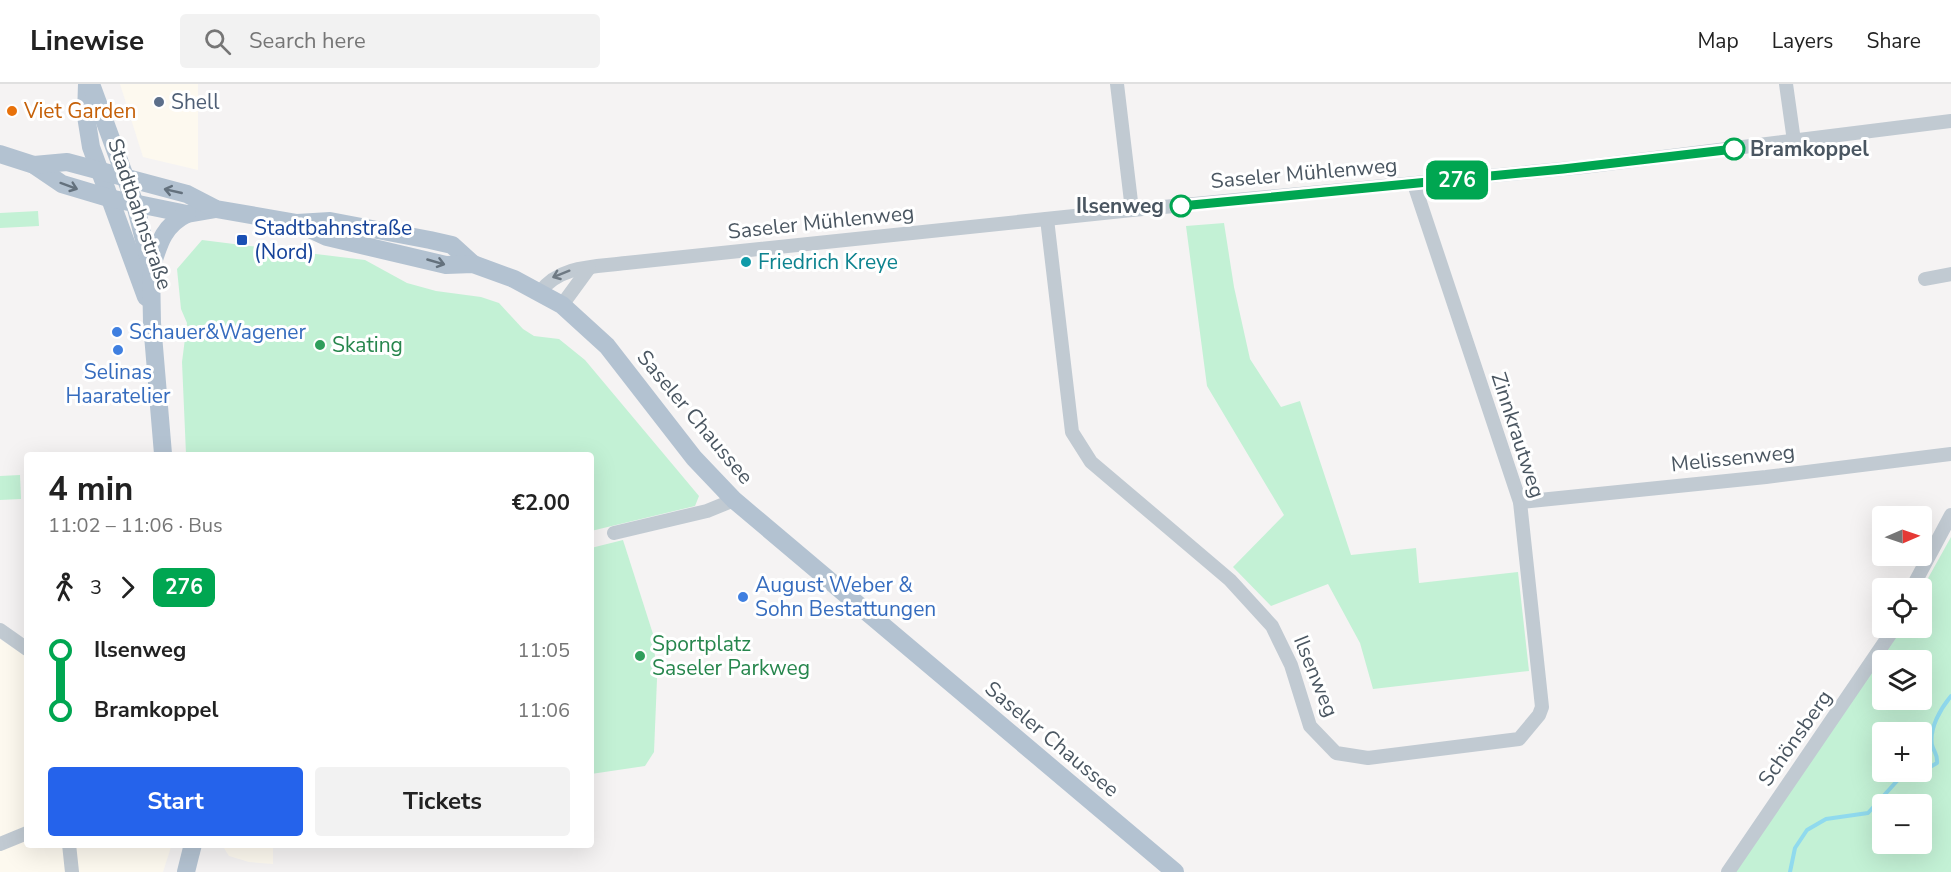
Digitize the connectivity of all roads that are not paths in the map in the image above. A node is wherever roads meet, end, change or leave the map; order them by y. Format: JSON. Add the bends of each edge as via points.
{"nodes":[{"id":1,"x":89,"y":84,"type":"edge"},
{"id":2,"x":1117,"y":84,"type":"edge"},
{"id":3,"x":1786,"y":84,"type":"edge"},
{"id":4,"x":1951,"y":122,"type":"edge"},
{"id":5,"x":1794,"y":141,"type":"junction"},
{"id":6,"x":0,"y":154,"type":"edge"},
{"id":7,"x":34,"y":165,"type":"junction"},
{"id":8,"x":100,"y":172,"type":"junction"},
{"id":9,"x":127,"y":180,"type":"junction"},
{"id":10,"x":1414,"y":184,"type":"junction"},
{"id":11,"x":109,"y":198,"type":"junction"},
{"id":12,"x":135,"y":204,"type":"junction"},
{"id":13,"x":216,"y":209,"type":"junction"},
{"id":14,"x":1132,"y":210,"type":"junction"},
{"id":15,"x":187,"y":214,"type":"junction"},
{"id":16,"x":1047,"y":219,"type":"junction"},
{"id":17,"x":151,"y":268,"type":"junction"},
{"id":18,"x":590,"y":268,"type":"junction"},
{"id":19,"x":1951,"y":274,"type":"edge"},
{"id":20,"x":1925,"y":279,"type":"dead end"},
{"id":21,"x":540,"y":292,"type":"junction"},
{"id":22,"x":562,"y":305,"type":"junction"},
{"id":23,"x":152,"y":323,"type":"junction"},
{"id":24,"x":163,"y":452,"type":"edge"},
{"id":25,"x":1951,"y":454,"type":"edge"},
{"id":26,"x":734,"y":500,"type":"junction"},
{"id":27,"x":1520,"y":502,"type":"junction"},
{"id":28,"x":1951,"y":515,"type":"edge"},
{"id":29,"x":614,"y":533,"type":"dead end"},
{"id":30,"x":1917,"y":578,"type":"edge"},
{"id":31,"x":0,"y":630,"type":"edge"},
{"id":32,"x":1888,"y":638,"type":"edge"},
{"id":33,"x":24,"y":647,"type":"edge"},
{"id":34,"x":1542,"y":707,"type":"joint"},
{"id":35,"x":24,"y":833,"type":"edge"},
{"id":36,"x":0,"y":844,"type":"edge"},
{"id":37,"x":69,"y":848,"type":"edge"},
{"id":38,"x":192,"y":848,"type":"edge"},
{"id":39,"x":189,"y":871,"type":"edge"},
{"id":40,"x":72,"y":872,"type":"edge"},
{"id":41,"x":1175,"y":872,"type":"edge"},
{"id":42,"x":1728,"y":872,"type":"edge"}],
"edges":[{"from":1,"to":8,"type":"main road","name":"Stadtbahnstraße","via":[[88,133]]},
{"from":1,"to":9,"type":"main road","name":"Stadtbahnstraße"},
{"from":2,"to":14,"type":"street"},
{"from":3,"to":5,"type":"street"},
{"from":4,"to":5,"type":"street","name":"Saseler Mühlenweg"},
{"from":5,"to":10,"type":"street","name":"Saseler Mühlenweg"},
{"from":6,"to":7,"type":"main road","name":"Saseler Chaussee"},
{"from":7,"to":8,"type":"main road","name":"Saseler Chaussee","via":[[67,162]]},
{"from":7,"to":11,"type":"main road","name":"Saseler Chaussee","one_way":true,"via":[[62,184]]},
{"from":8,"to":9,"type":"main road","name":"Saseler Chaussee"},
{"from":8,"to":11,"type":"main road","name":"Stadtbahnstraße"},
{"from":9,"to":12,"type":"main road","name":"Stadtbahnstraße"},
{"from":13,"to":9,"type":"main road","name":"Saseler Chaussee","one_way":true,"via":[[188,194]]},
{"from":10,"to":14,"type":"street","name":"Saseler Mühlenweg"},
{"from":10,"to":27,"type":"street","name":"Zinnkrautweg"},
{"from":11,"to":12,"type":"main road","name":"Saseler Chaussee"},
{"from":11,"to":23,"type":"main road","name":"Stadtbahnstraße","via":[[140,276]]},
{"from":12,"to":15,"type":"main road","name":"Saseler Chaussee"},
{"from":12,"to":17,"type":"main road","name":"Stadtbahnstraße"},
{"from":13,"to":15,"type":"main road","name":"Saseler Chaussee"},
{"from":13,"to":21,"type":"main road","name":"Saseler Chaussee","via":[[297,223],[327,237],[446,265],[473,264]]},
{"from":14,"to":16,"type":"street","name":"Saseler Mühlenweg"},
{"from":15,"to":17,"type":"main road","via":[[164,233]]},
{"from":16,"to":18,"type":"street","name":"Saseler Mühlenweg"},
{"from":16,"to":34,"type":"street","name":"Ilsenweg","via":[[1072,432],[1091,462],[1230,580],[1272,626],[1291,665],[1310,726],[1336,753],[1368,758],[1519,739]]},
{"from":17,"to":23,"type":"main road","name":"Stadtbahnstraße"},
{"from":18,"to":21,"type":"street","name":"Saseler Mühlenweg","one_way":true,"via":[[555,276]]},
{"from":18,"to":22,"type":"street"},
{"from":19,"to":20,"type":"street"},
{"from":21,"to":22,"type":"main road","name":"Saseler Chaussee"},
{"from":22,"to":26,"type":"main road","name":"Saseler Chaussee","via":[[607,346],[694,458]]},
{"from":23,"to":24,"type":"main road","name":"Stadtbahnstraße"},
{"from":25,"to":27,"type":"street","name":"Melissenweg"},
{"from":26,"to":29,"type":"street","via":[[707,511]]},
{"from":26,"to":41,"type":"main road","name":"Saseler Chaussee"},
{"from":27,"to":34,"type":"street","name":"Zinnkrautweg"},
{"from":28,"to":30,"type":"street"},
{"from":31,"to":33,"type":"street"},
{"from":32,"to":42,"type":"street","name":"Schönsberg"},
{"from":35,"to":36,"type":"street"},
{"from":37,"to":40,"type":"street"},
{"from":38,"to":39,"type":"main road"}]}
